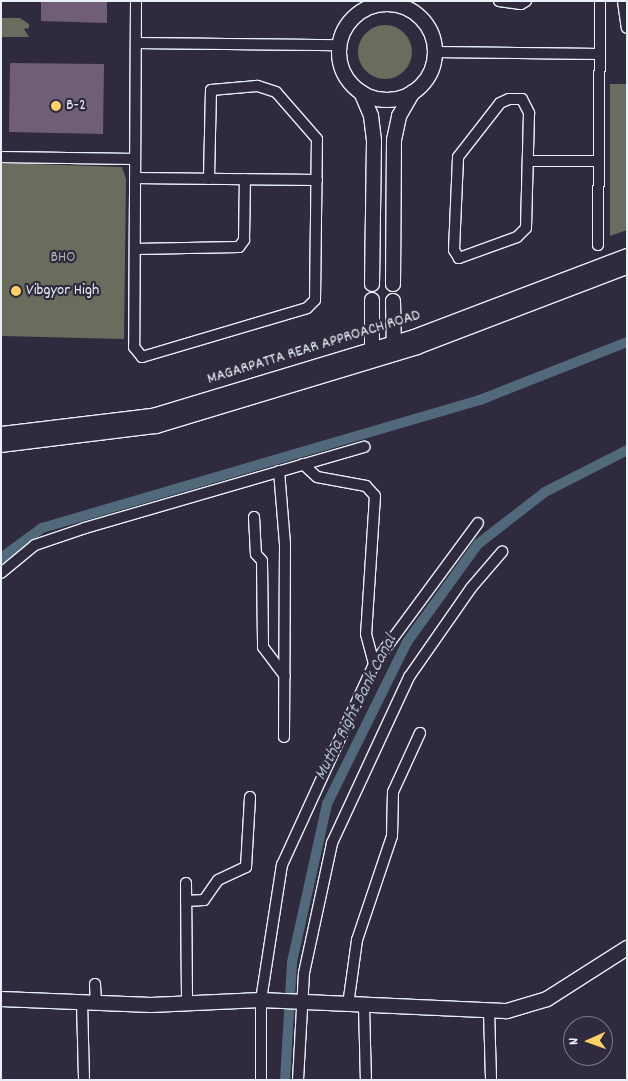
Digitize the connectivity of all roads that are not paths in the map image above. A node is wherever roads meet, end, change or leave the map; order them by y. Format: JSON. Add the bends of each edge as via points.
{"nodes":[{"id":1,"x":136,"y":1,"type":"edge"},
{"id":2,"x":499,"y":1,"type":"edge"},
{"id":3,"x":526,"y":1,"type":"edge"},
{"id":4,"x":600,"y":1,"type":"edge"},
{"id":5,"x":623,"y":1,"type":"edge"},
{"id":6,"x":364,"y":6,"type":"edge"},
{"id":7,"x":409,"y":6,"type":"edge"},
{"id":8,"x":627,"y":28,"type":"edge"},
{"id":9,"x":340,"y":45,"type":"junction"},
{"id":10,"x":136,"y":48,"type":"junction"},
{"id":11,"x":435,"y":52,"type":"junction"},
{"id":12,"x":600,"y":54,"type":"junction"},
{"id":13,"x":361,"y":92,"type":"junction"},
{"id":14,"x":413,"y":92,"type":"junction"},
{"id":15,"x":1,"y":158,"type":"edge"},
{"id":16,"x":135,"y":159,"type":"junction"},
{"id":17,"x":530,"y":161,"type":"junction"},
{"id":18,"x":598,"y":162,"type":"junction"},
{"id":19,"x":135,"y":178,"type":"junction"},
{"id":20,"x":209,"y":179,"type":"junction"},
{"id":21,"x":245,"y":179,"type":"junction"},
{"id":22,"x":317,"y":180,"type":"junction"},
{"id":23,"x":598,"y":245,"type":"dead end"},
{"id":24,"x":135,"y":250,"type":"junction"},
{"id":25,"x":627,"y":256,"type":"edge"},
{"id":26,"x":627,"y":268,"type":"edge"},
{"id":27,"x":372,"y":284,"type":"dead end"},
{"id":28,"x":393,"y":284,"type":"dead end"},
{"id":29,"x":372,"y":300,"type":"dead end"},
{"id":30,"x":393,"y":300,"type":"dead end"},
{"id":31,"x":394,"y":349,"type":"junction"},
{"id":32,"x":372,"y":355,"type":"junction"},
{"id":33,"x":1,"y":434,"type":"edge"},
{"id":34,"x":1,"y":445,"type":"edge"},
{"id":35,"x":364,"y":447,"type":"dead end"},
{"id":36,"x":303,"y":464,"type":"junction"},
{"id":37,"x":278,"y":471,"type":"junction"},
{"id":38,"x":254,"y":517,"type":"dead end"},
{"id":39,"x":478,"y":523,"type":"dead end"},
{"id":40,"x":502,"y":552,"type":"dead end"},
{"id":41,"x":1,"y":573,"type":"edge"},
{"id":42,"x":374,"y":664,"type":"junction"},
{"id":43,"x":285,"y":677,"type":"junction"},
{"id":44,"x":420,"y":733,"type":"dead end"},
{"id":45,"x":284,"y":737,"type":"dead end"},
{"id":46,"x":250,"y":797,"type":"dead end"},
{"id":47,"x":186,"y":883,"type":"dead end"},
{"id":48,"x":186,"y":901,"type":"junction"},
{"id":49,"x":627,"y":948,"type":"edge"},
{"id":50,"x":95,"y":984,"type":"dead end"},
{"id":51,"x":1,"y":999,"type":"edge"},
{"id":52,"x":266,"y":1001,"type":"junction"},
{"id":53,"x":89,"y":1003,"type":"junction"},
{"id":54,"x":188,"y":1003,"type":"junction"},
{"id":55,"x":297,"y":1004,"type":"junction"},
{"id":56,"x":348,"y":1005,"type":"junction"},
{"id":57,"x":364,"y":1006,"type":"junction"},
{"id":58,"x":488,"y":1011,"type":"junction"},
{"id":59,"x":84,"y":1080,"type":"edge"},
{"id":60,"x":261,"y":1080,"type":"edge"},
{"id":61,"x":298,"y":1080,"type":"edge"},
{"id":62,"x":366,"y":1080,"type":"edge"},
{"id":63,"x":490,"y":1080,"type":"edge"}],
"edges":[{"from":1,"to":10,"type":"street"},
{"from":2,"to":3,"type":"street","via":[[521,4]]},
{"from":4,"to":12,"type":"street"},
{"from":5,"to":8,"type":"street"},
{"from":6,"to":7,"type":"street"},
{"from":6,"to":9,"type":"street","via":[[343,32]]},
{"from":7,"to":11,"type":"street","via":[[430,32]]},
{"from":9,"to":10,"type":"street"},
{"from":9,"to":13,"type":"street","via":[[344,72]]},
{"from":10,"to":16,"type":"street"},
{"from":11,"to":12,"type":"street"},
{"from":11,"to":14,"type":"street","via":[[430,72]]},
{"from":12,"to":18,"type":"street"},
{"from":13,"to":14,"type":"street","via":[[387,100]]},
{"from":13,"to":27,"type":"street","via":[[371,116],[374,141]]},
{"from":14,"to":28,"type":"street","via":[[399,116],[394,140]]},
{"from":15,"to":16,"type":"street"},
{"from":16,"to":19,"type":"street"},
{"from":17,"to":17,"type":"street","via":[[527,102],[522,99],[500,103],[472,137],[455,167],[454,250],[460,258],[523,233]]},
{"from":17,"to":18,"type":"street"},
{"from":18,"to":23,"type":"street"},
{"from":19,"to":20,"type":"street"},
{"from":19,"to":24,"type":"street"},
{"from":20,"to":21,"type":"street"},
{"from":20,"to":22,"type":"street","via":[[208,94],[216,88],[258,86],[276,92],[312,131],[318,147]]},
{"from":21,"to":22,"type":"street"},
{"from":21,"to":24,"type":"street","via":[[244,240],[239,247]]},
{"from":22,"to":24,"type":"street","via":[[316,293],[307,308],[142,357],[134,347]]},
{"from":25,"to":31,"type":"street","name":"MAGARPATTA REAR APPROACH ROAD"},
{"from":26,"to":31,"type":"street","name":"MAGARPATTA REAR APPROACH ROAD","via":[[511,314]]},
{"from":29,"to":32,"type":"street"},
{"from":30,"to":31,"type":"street"},
{"from":31,"to":32,"type":"street","name":"MAGARPATTA REAR APPROACH ROAD"},
{"from":32,"to":33,"type":"street","name":"MAGARPATTA REAR APPROACH ROAD","via":[[153,416]]},
{"from":32,"to":34,"type":"street","name":"MAGARPATTA REAR APPROACH ROAD","via":[[156,426]]},
{"from":35,"to":36,"type":"street"},
{"from":36,"to":37,"type":"street"},
{"from":36,"to":42,"type":"street","via":[[317,477],[366,486],[375,496],[366,634]]},
{"from":37,"to":41,"type":"street","via":[[35,545]]},
{"from":37,"to":43,"type":"street","via":[[285,544]]},
{"from":38,"to":43,"type":"street","via":[[256,554],[262,561],[263,647]]},
{"from":39,"to":42,"type":"street"},
{"from":40,"to":55,"type":"street","via":[[471,588],[409,677],[366,762],[332,843]]},
{"from":42,"to":52,"type":"street","via":[[282,866]]},
{"from":43,"to":45,"type":"street"},
{"from":44,"to":56,"type":"street","via":[[393,792],[392,836],[357,940]]},
{"from":46,"to":48,"type":"street","via":[[246,867],[218,880],[204,900]]},
{"from":47,"to":48,"type":"street"},
{"from":48,"to":54,"type":"street"},
{"from":49,"to":58,"type":"street","via":[[536,1005]]},
{"from":50,"to":53,"type":"street"},
{"from":51,"to":53,"type":"street"},
{"from":52,"to":54,"type":"street"},
{"from":52,"to":55,"type":"street"},
{"from":52,"to":60,"type":"street"},
{"from":53,"to":54,"type":"street"},
{"from":53,"to":59,"type":"street"},
{"from":55,"to":56,"type":"street"},
{"from":55,"to":61,"type":"street"},
{"from":56,"to":57,"type":"street"},
{"from":57,"to":58,"type":"street"},
{"from":57,"to":62,"type":"street"},
{"from":58,"to":63,"type":"street"}]}
